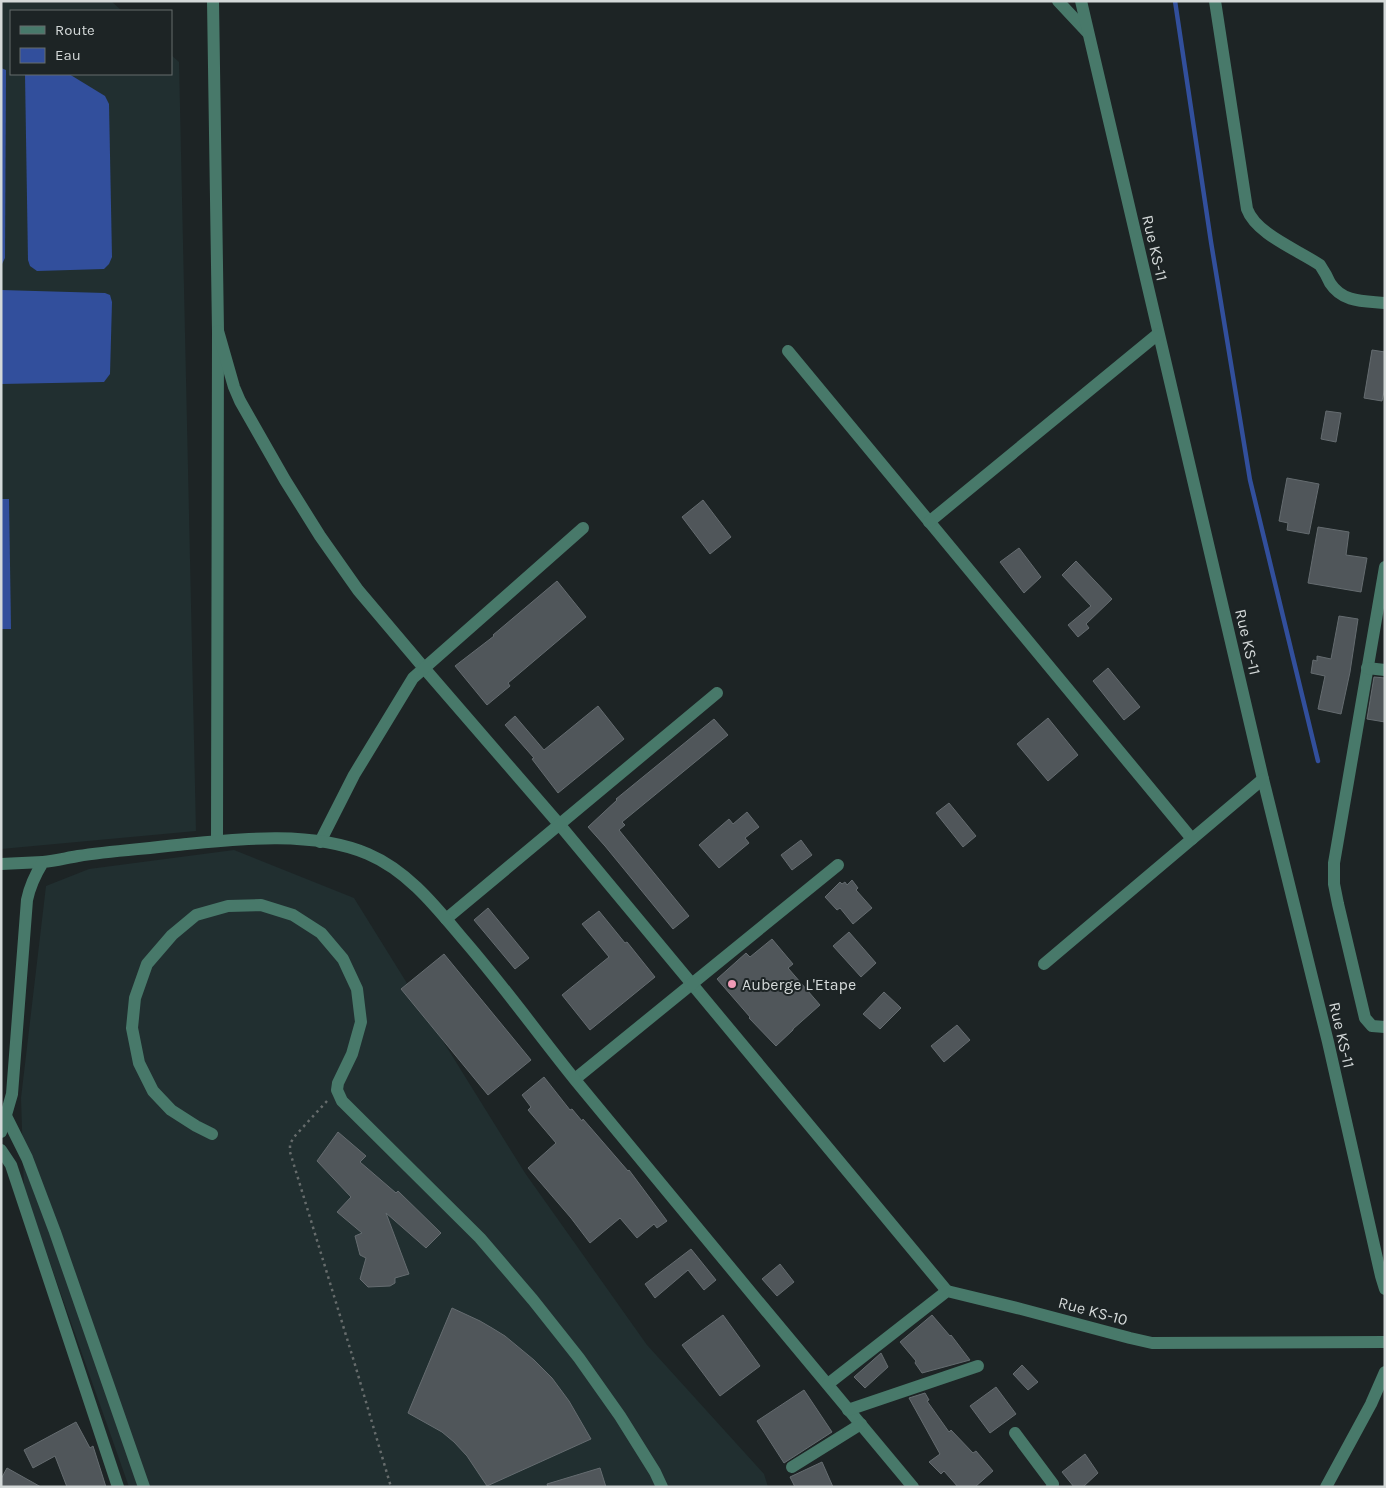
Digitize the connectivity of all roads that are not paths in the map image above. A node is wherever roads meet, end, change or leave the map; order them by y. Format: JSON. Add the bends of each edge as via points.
{"nodes":[{"id":1,"x":213,"y":1,"type":"edge"},
{"id":2,"x":1058,"y":1,"type":"edge"},
{"id":3,"x":1081,"y":1,"type":"edge"},
{"id":4,"x":1215,"y":1,"type":"edge"},
{"id":5,"x":1088,"y":32,"type":"junction"},
{"id":6,"x":1385,"y":303,"type":"edge"},
{"id":7,"x":218,"y":332,"type":"junction"},
{"id":8,"x":1158,"y":334,"type":"junction"},
{"id":9,"x":788,"y":351,"type":"dead end"},
{"id":10,"x":929,"y":522,"type":"junction"},
{"id":11,"x":583,"y":528,"type":"dead end"},
{"id":12,"x":1385,"y":567,"type":"edge"},
{"id":13,"x":424,"y":668,"type":"junction"},
{"id":14,"x":1367,"y":668,"type":"junction"},
{"id":15,"x":1385,"y":670,"type":"edge"},
{"id":16,"x":717,"y":693,"type":"dead end"},
{"id":17,"x":1263,"y":778,"type":"junction"},
{"id":18,"x":559,"y":824,"type":"junction"},
{"id":19,"x":1192,"y":839,"type":"junction"},
{"id":20,"x":217,"y":841,"type":"junction"},
{"id":21,"x":320,"y":842,"type":"junction"},
{"id":22,"x":43,"y":862,"type":"junction"},
{"id":23,"x":1,"y":864,"type":"edge"},
{"id":24,"x":838,"y":865,"type":"dead end"},
{"id":25,"x":446,"y":919,"type":"junction"},
{"id":26,"x":1044,"y":964,"type":"dead end"},
{"id":27,"x":691,"y":983,"type":"junction"},
{"id":28,"x":1385,"y":1027,"type":"edge"},
{"id":29,"x":574,"y":1079,"type":"junction"},
{"id":30,"x":6,"y":1116,"type":"junction"},
{"id":31,"x":1,"y":1132,"type":"edge"},
{"id":32,"x":212,"y":1134,"type":"dead end"},
{"id":33,"x":1,"y":1150,"type":"edge"},
{"id":34,"x":1385,"y":1289,"type":"edge"},
{"id":35,"x":947,"y":1291,"type":"junction"},
{"id":36,"x":1385,"y":1342,"type":"edge"},
{"id":37,"x":978,"y":1366,"type":"dead end"},
{"id":38,"x":1385,"y":1372,"type":"edge"},
{"id":39,"x":828,"y":1384,"type":"junction"},
{"id":40,"x":848,"y":1410,"type":"junction"},
{"id":41,"x":861,"y":1424,"type":"junction"},
{"id":42,"x":1015,"y":1432,"type":"dead end"},
{"id":43,"x":792,"y":1467,"type":"dead end"},
{"id":44,"x":118,"y":1487,"type":"edge"},
{"id":45,"x":144,"y":1487,"type":"edge"},
{"id":46,"x":662,"y":1487,"type":"edge"},
{"id":47,"x":913,"y":1487,"type":"edge"},
{"id":48,"x":1052,"y":1487,"type":"edge"},
{"id":49,"x":1326,"y":1487,"type":"edge"}],
"edges":[{"from":1,"to":7,"type":"street"},
{"from":2,"to":5,"type":"street"},
{"from":3,"to":5,"type":"street","name":"Rue KS-11"},
{"from":4,"to":6,"type":"street","via":[[1246,209],[1262,230],[1320,265],[1338,292],[1349,299]]},
{"from":5,"to":8,"type":"street","name":"Rue KS-11"},
{"from":7,"to":13,"type":"street","via":[[240,401],[285,480],[358,590]]},
{"from":7,"to":20,"type":"street"},
{"from":8,"to":10,"type":"street"},
{"from":8,"to":17,"type":"street","name":"Rue KS-11"},
{"from":9,"to":10,"type":"street"},
{"from":10,"to":19,"type":"street"},
{"from":11,"to":13,"type":"street"},
{"from":12,"to":14,"type":"street"},
{"from":13,"to":18,"type":"street"},
{"from":13,"to":21,"type":"street","via":[[405,689]]},
{"from":14,"to":15,"type":"street"},
{"from":14,"to":28,"type":"street","via":[[1334,863],[1334,884],[1365,1018],[1372,1026]]},
{"from":16,"to":18,"type":"street"},
{"from":17,"to":19,"type":"street"},
{"from":17,"to":34,"type":"street","name":"Rue KS-11"},
{"from":18,"to":25,"type":"street"},
{"from":18,"to":27,"type":"street"},
{"from":19,"to":26,"type":"street"},
{"from":20,"to":21,"type":"street","via":[[296,839]]},
{"from":20,"to":22,"type":"street"},
{"from":21,"to":25,"type":"street","via":[[366,853],[390,867],[424,894]]},
{"from":22,"to":23,"type":"street"},
{"from":22,"to":30,"type":"street","via":[[34,877],[28,900],[12,1094]]},
{"from":24,"to":27,"type":"street"},
{"from":25,"to":29,"type":"street"},
{"from":27,"to":29,"type":"street"},
{"from":27,"to":35,"type":"street"},
{"from":29,"to":39,"type":"street"},
{"from":30,"to":31,"type":"street"},
{"from":30,"to":45,"type":"street","via":[[27,1158]]},
{"from":32,"to":46,"type":"street","via":[[171,1110],[153,1091],[140,1063],[132,1028],[136,998],[147,964],[172,935],[196,915],[228,906],[261,906],[293,915],[321,933],[343,959],[357,989],[361,1022],[352,1054],[338,1082],[337,1090],[342,1101],[480,1238],[534,1300],[620,1416]]},
{"from":33,"to":44,"type":"street","via":[[11,1165]]},
{"from":35,"to":36,"type":"street","name":"Rue KS-10","via":[[1152,1343]]},
{"from":35,"to":39,"type":"street"},
{"from":37,"to":40,"type":"street"},
{"from":38,"to":49,"type":"street"},
{"from":39,"to":40,"type":"street"},
{"from":40,"to":41,"type":"street"},
{"from":41,"to":43,"type":"street"},
{"from":41,"to":47,"type":"street"},
{"from":42,"to":48,"type":"street","via":[[1053,1484]]}]}
